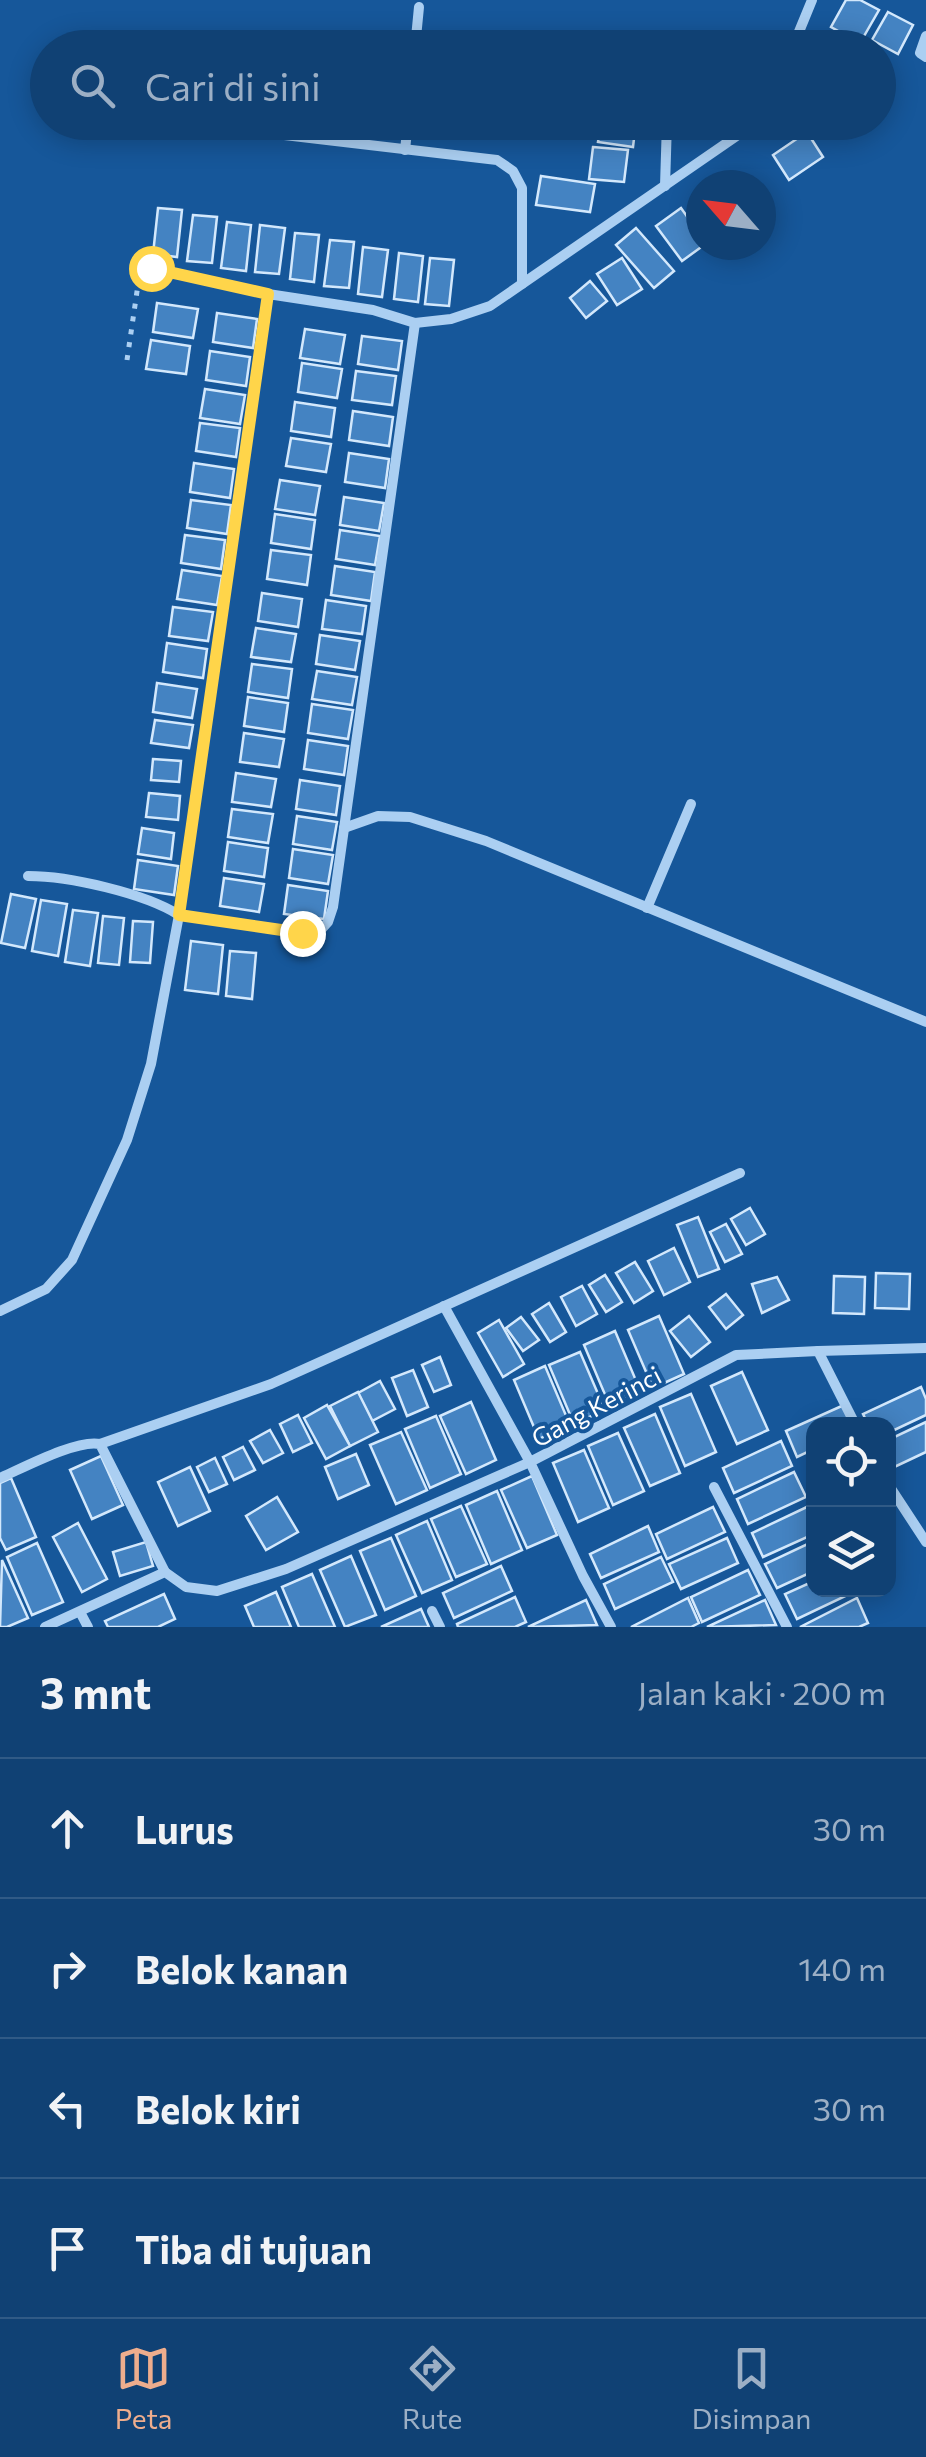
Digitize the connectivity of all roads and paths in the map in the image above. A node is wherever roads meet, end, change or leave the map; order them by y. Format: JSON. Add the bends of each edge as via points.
{"nodes":[{"id":1,"x":812,"y":0,"type":"edge"},
{"id":2,"x":418,"y":8,"type":"dead end"},
{"id":3,"x":416,"y":30,"type":"edge"},
{"id":4,"x":800,"y":30,"type":"edge"},
{"id":5,"x":926,"y":36,"type":"edge"},
{"id":6,"x":926,"y":57,"type":"edge"},
{"id":7,"x":324,"y":140,"type":"edge"},
{"id":8,"x":406,"y":140,"type":"edge"},
{"id":9,"x":666,"y":140,"type":"edge"},
{"id":10,"x":731,"y":140,"type":"edge"},
{"id":11,"x":405,"y":150,"type":"junction"},
{"id":12,"x":665,"y":186,"type":"junction"},
{"id":13,"x":522,"y":284,"type":"junction"},
{"id":14,"x":268,"y":294,"type":"junction"},
{"id":15,"x":416,"y":323,"type":"junction"},
{"id":16,"x":127,"y":360,"type":"dead end"},
{"id":17,"x":691,"y":804,"type":"dead end"},
{"id":18,"x":344,"y":828,"type":"junction"},
{"id":19,"x":28,"y":876,"type":"dead end"},
{"id":20,"x":647,"y":908,"type":"junction"},
{"id":21,"x":179,"y":915,"type":"junction"},
{"id":22,"x":926,"y":1022,"type":"edge"},
{"id":23,"x":740,"y":1173,"type":"dead end"},
{"id":24,"x":444,"y":1306,"type":"junction"},
{"id":25,"x":0,"y":1312,"type":"edge"},
{"id":26,"x":926,"y":1348,"type":"edge"},
{"id":27,"x":818,"y":1350,"type":"junction"},
{"id":28,"x":852,"y":1417,"type":"edge"},
{"id":29,"x":100,"y":1444,"type":"junction"},
{"id":30,"x":530,"y":1462,"type":"junction"},
{"id":31,"x":0,"y":1478,"type":"edge"},
{"id":32,"x":714,"y":1486,"type":"dead end"},
{"id":33,"x":896,"y":1496,"type":"edge"},
{"id":34,"x":926,"y":1542,"type":"edge"},
{"id":35,"x":166,"y":1572,"type":"junction"},
{"id":36,"x":432,"y":1611,"type":"dead end"},
{"id":37,"x":80,"y":1612,"type":"junction"},
{"id":38,"x":45,"y":1627,"type":"edge"},
{"id":39,"x":88,"y":1627,"type":"edge"},
{"id":40,"x":440,"y":1627,"type":"edge"},
{"id":41,"x":611,"y":1627,"type":"edge"},
{"id":42,"x":788,"y":1627,"type":"edge"}],
"edges":[{"from":1,"to":4,"type":"street"},
{"from":2,"to":3,"type":"street"},
{"from":5,"to":6,"type":"street","via":[[920,53]]},
{"from":7,"to":11,"type":"street"},
{"from":8,"to":11,"type":"street"},
{"from":9,"to":12,"type":"street"},
{"from":10,"to":12,"type":"street"},
{"from":11,"to":13,"type":"street","via":[[497,160],[513,170],[522,188]]},
{"from":12,"to":13,"type":"street"},
{"from":13,"to":15,"type":"street","via":[[490,306]]},
{"from":14,"to":15,"type":"street"},
{"from":14,"to":16,"type":"path","via":[[144,267]]},
{"from":14,"to":21,"type":"street"},
{"from":15,"to":18,"type":"street"},
{"from":17,"to":20,"type":"street"},
{"from":18,"to":20,"type":"street","via":[[378,816],[410,818],[486,841]]},
{"from":18,"to":21,"type":"street","via":[[333,907],[319,932]]},
{"from":19,"to":21,"type":"street","via":[[60,876]]},
{"from":20,"to":22,"type":"street"},
{"from":21,"to":25,"type":"street","via":[[151,1064],[127,1140],[72,1260],[46,1290]]},
{"from":23,"to":24,"type":"street"},
{"from":24,"to":29,"type":"street","via":[[271,1384]]},
{"from":24,"to":30,"type":"street"},
{"from":26,"to":27,"type":"street"},
{"from":27,"to":28,"type":"street"},
{"from":27,"to":30,"type":"street","name":"Gang Kerinci","via":[[736,1355]]},
{"from":29,"to":31,"type":"street"},
{"from":29,"to":35,"type":"street"},
{"from":30,"to":35,"type":"street","via":[[286,1569],[217,1591],[186,1587]]},
{"from":30,"to":41,"type":"street","name":"Gang Kerinci"},
{"from":32,"to":42,"type":"street"},
{"from":33,"to":34,"type":"street"},
{"from":35,"to":37,"type":"street"},
{"from":36,"to":40,"type":"street"},
{"from":37,"to":38,"type":"street"},
{"from":37,"to":39,"type":"street"}]}
